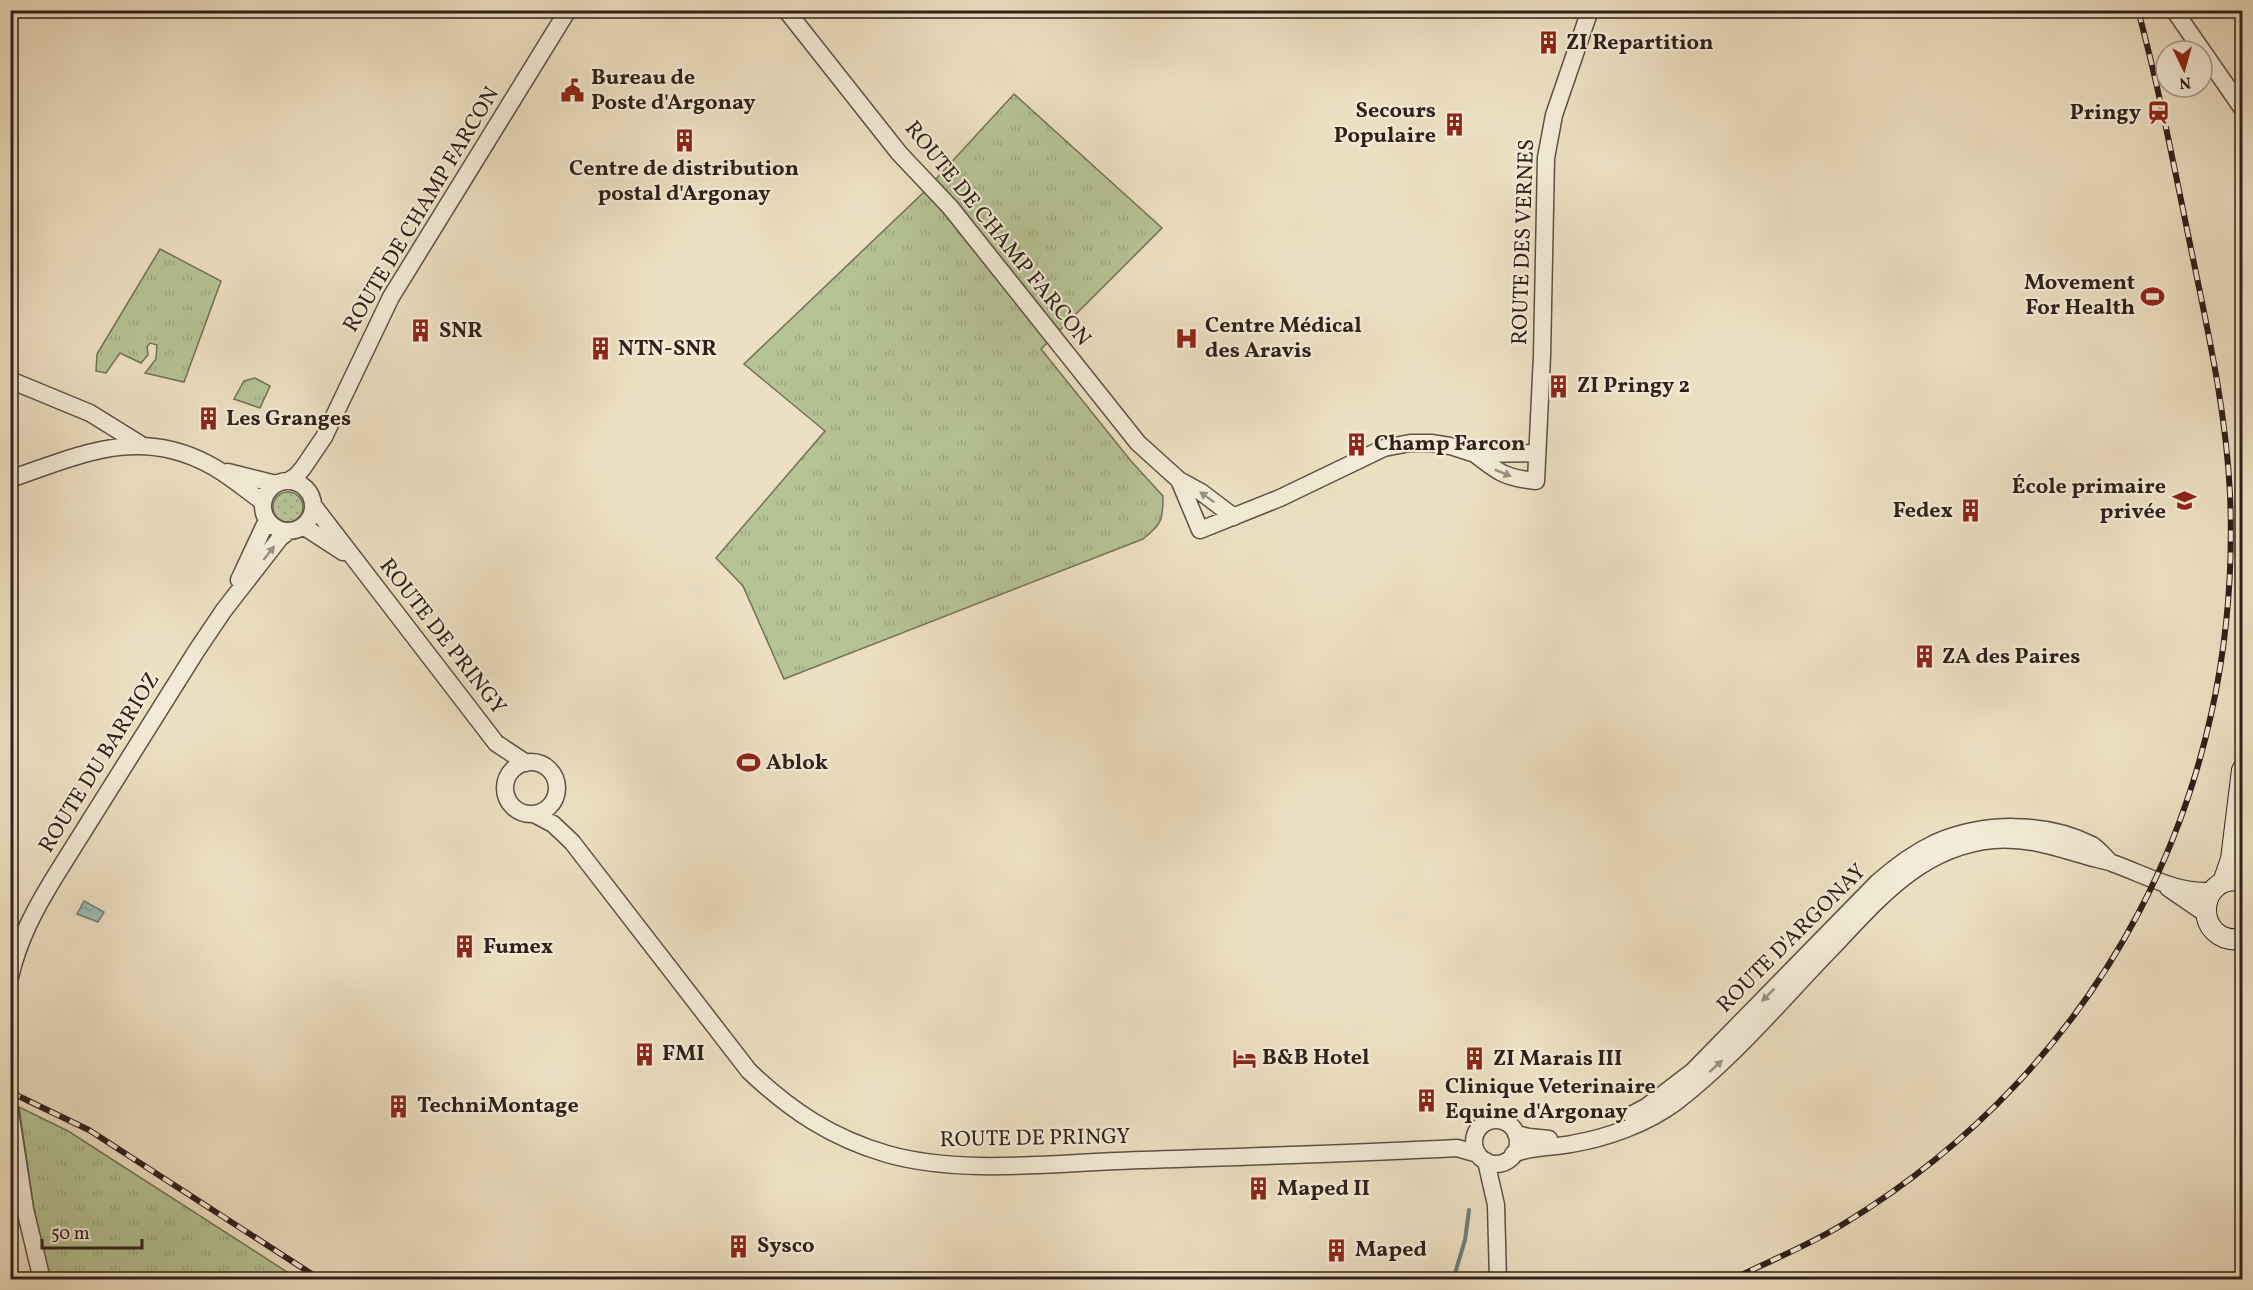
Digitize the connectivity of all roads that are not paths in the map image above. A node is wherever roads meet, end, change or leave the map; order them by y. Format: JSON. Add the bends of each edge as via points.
{"nodes":[{"id":1,"x":568,"y":10,"type":"edge"},
{"id":2,"x":786,"y":10,"type":"edge"},
{"id":3,"x":1590,"y":10,"type":"edge"},
{"id":4,"x":2174,"y":10,"type":"edge"},
{"id":5,"x":2242,"y":108,"type":"edge"},
{"id":6,"x":10,"y":380,"type":"edge"},
{"id":7,"x":98,"y":417,"type":"junction"},
{"id":8,"x":324,"y":437,"type":"junction"},
{"id":9,"x":140,"y":444,"type":"junction"},
{"id":10,"x":106,"y":448,"type":"junction"},
{"id":11,"x":1537,"y":453,"type":"junction"},
{"id":12,"x":1475,"y":454,"type":"junction"},
{"id":13,"x":216,"y":468,"type":"junction"},
{"id":14,"x":10,"y":480,"type":"edge"},
{"id":15,"x":1179,"y":480,"type":"junction"},
{"id":16,"x":282,"y":482,"type":"junction"},
{"id":17,"x":312,"y":501,"type":"junction"},
{"id":18,"x":263,"y":502,"type":"junction"},
{"id":19,"x":1234,"y":517,"type":"junction"},
{"id":20,"x":267,"y":520,"type":"junction"},
{"id":21,"x":296,"y":528,"type":"junction"},
{"id":22,"x":353,"y":558,"type":"junction"},
{"id":23,"x":224,"y":610,"type":"junction"},
{"id":24,"x":496,"y":743,"type":"junction"},
{"id":25,"x":526,"y":763,"type":"junction"},
{"id":26,"x":2242,"y":770,"type":"edge"},
{"id":27,"x":509,"y":774,"type":"junction"},
{"id":28,"x":553,"y":802,"type":"junction"},
{"id":29,"x":2239,"y":805,"type":"junction"},
{"id":30,"x":534,"y":814,"type":"junction"},
{"id":31,"x":572,"y":842,"type":"junction"},
{"id":32,"x":2242,"y":849,"type":"edge"},
{"id":33,"x":2112,"y":863,"type":"junction"},
{"id":34,"x":2242,"y":880,"type":"edge"},
{"id":35,"x":2162,"y":884,"type":"junction"},
{"id":36,"x":2217,"y":887,"type":"junction"},
{"id":37,"x":2206,"y":914,"type":"junction"},
{"id":38,"x":2237,"y":939,"type":"edge"},
{"id":39,"x":2242,"y":955,"type":"edge"},
{"id":40,"x":10,"y":977,"type":"edge"},
{"id":41,"x":10,"y":1111,"type":"edge"},
{"id":42,"x":1476,"y":1133,"type":"junction"},
{"id":43,"x":1516,"y":1134,"type":"junction"},
{"id":44,"x":1457,"y":1148,"type":"junction"},
{"id":45,"x":1510,"y":1157,"type":"junction"},
{"id":46,"x":1482,"y":1158,"type":"junction"},
{"id":47,"x":1496,"y":1205,"type":"junction"},
{"id":48,"x":42,"y":1280,"type":"edge"},
{"id":49,"x":1498,"y":1280,"type":"edge"}],
"edges":[{"from":1,"to":8,"type":"street","name":"ROUTE DE CHAMP FARCON","via":[[391,297]]},
{"from":2,"to":15,"type":"street","name":"ROUTE DE CHAMP FARCON","via":[[899,153],[965,225],[1132,435]]},
{"from":3,"to":11,"type":"street","name":"ROUTE DES VERNES","via":[[1554,114],[1546,158]]},
{"from":4,"to":5,"type":"street"},
{"from":6,"to":7,"type":"street"},
{"from":7,"to":9,"type":"street"},
{"from":7,"to":10,"type":"street"},
{"from":8,"to":16,"type":"street","name":"ROUTE DE CHAMP FARCON","via":[[296,476]]},
{"from":8,"to":17,"type":"street","name":"ROUTE DE CHAMP FARCON","via":[[314,474]]},
{"from":9,"to":10,"type":"street"},
{"from":9,"to":13,"type":"street","via":[[184,452]]},
{"from":10,"to":14,"type":"street"},
{"from":11,"to":12,"type":"street"},
{"from":12,"to":11,"type":"street","name":"ROUTE DES VERNES","one_way":true,"via":[[1498,472],[1536,481]]},
{"from":12,"to":19,"type":"street","via":[[1431,443],[1384,448]]},
{"from":13,"to":16,"type":"street","via":[[256,480]]},
{"from":13,"to":18,"type":"street"},
{"from":19,"to":15,"type":"street","name":"ROUTE DE CHAMP FARCON","one_way":true},
{"from":15,"to":19,"type":"street","name":"ROUTE DE CHAMP FARCON","via":[[1200,530]]},
{"from":16,"to":17,"type":"street","via":[[298,482]]},
{"from":16,"to":18,"type":"street","via":[[270,489]]},
{"from":17,"to":21,"type":"street","via":[[309,520]]},
{"from":17,"to":22,"type":"street","name":"ROUTE DE PRINGY"},
{"from":18,"to":20,"type":"street"},
{"from":20,"to":21,"type":"street","via":[[280,530]]},
{"from":20,"to":23,"type":"street","name":"ROUTE DU BARRIOZ"},
{"from":21,"to":22,"type":"street","name":"ROUTE DE PRINGY"},
{"from":23,"to":21,"type":"street","name":"ROUTE DU BARRIOZ","one_way":true,"via":[[280,538]]},
{"from":22,"to":24,"type":"street","name":"ROUTE DE PRINGY"},
{"from":23,"to":40,"type":"street","name":"ROUTE DU BARRIOZ","via":[[30,918]]},
{"from":24,"to":25,"type":"street","name":"ROUTE DE PRINGY"},
{"from":24,"to":27,"type":"street","name":"ROUTE DE PRINGY"},
{"from":25,"to":27,"type":"street"},
{"from":25,"to":28,"type":"street","via":[[541,764],[551,772],[557,790]]},
{"from":26,"to":29,"type":"main road"},
{"from":27,"to":30,"type":"street","via":[[505,789],[510,804]]},
{"from":28,"to":30,"type":"street"},
{"from":28,"to":31,"type":"street","name":"ROUTE DE PRINGY"},
{"from":29,"to":32,"type":"main road"},
{"from":29,"to":36,"type":"main road","via":[[2230,863]]},
{"from":30,"to":31,"type":"street","name":"ROUTE DE PRINGY","via":[[553,824]]},
{"from":31,"to":44,"type":"street","name":"ROUTE DE PRINGY","via":[[749,1071],[801,1115],[855,1144],[889,1155],[952,1165]]},
{"from":33,"to":35,"type":"street","name":"ROUTE D'ARGONAY"},
{"from":33,"to":43,"type":"street","name":"ROUTE D'ARGONAY","one_way":true,"via":[[2093,846],[2052,832],[2023,828],[1991,828],[1934,843],[1878,882],[1693,1071],[1646,1107],[1617,1122],[1575,1135],[1542,1139]]},
{"from":45,"to":33,"type":"street","name":"ROUTE D'ARGONAY","one_way":true,"via":[[1530,1149],[1575,1144],[1611,1133],[1644,1121],[1675,1102],[1734,1051],[1892,885],[1940,855],[1965,845],[2021,840],[2051,844]]},
{"from":34,"to":36,"type":"main road"},
{"from":35,"to":36,"type":"street","name":"ROUTE D'ARGONAY","via":[[2194,891]]},
{"from":35,"to":37,"type":"street","name":"ROUTE D'ARGONAY"},
{"from":36,"to":37,"type":"main road","via":[[2207,900]]},
{"from":37,"to":38,"type":"main road","via":[[2216,932]]},
{"from":38,"to":39,"type":"main road"},
{"from":41,"to":48,"type":"street","via":[[25,1209]]},
{"from":42,"to":43,"type":"street","name":"ROUTE D'ARGONAY","via":[[1482,1125],[1496,1120],[1506,1123]]},
{"from":42,"to":44,"type":"street"},
{"from":42,"to":46,"type":"street","via":[[1474,1144]]},
{"from":43,"to":45,"type":"street","via":[[1517,1146]]},
{"from":44,"to":46,"type":"street","name":"ROUTE DE PRINGY"},
{"from":45,"to":46,"type":"street","name":"ROUTE D'ARGONAY","via":[[1496,1163]]},
{"from":45,"to":47,"type":"street"},
{"from":46,"to":47,"type":"street"},
{"from":47,"to":49,"type":"street"}]}
